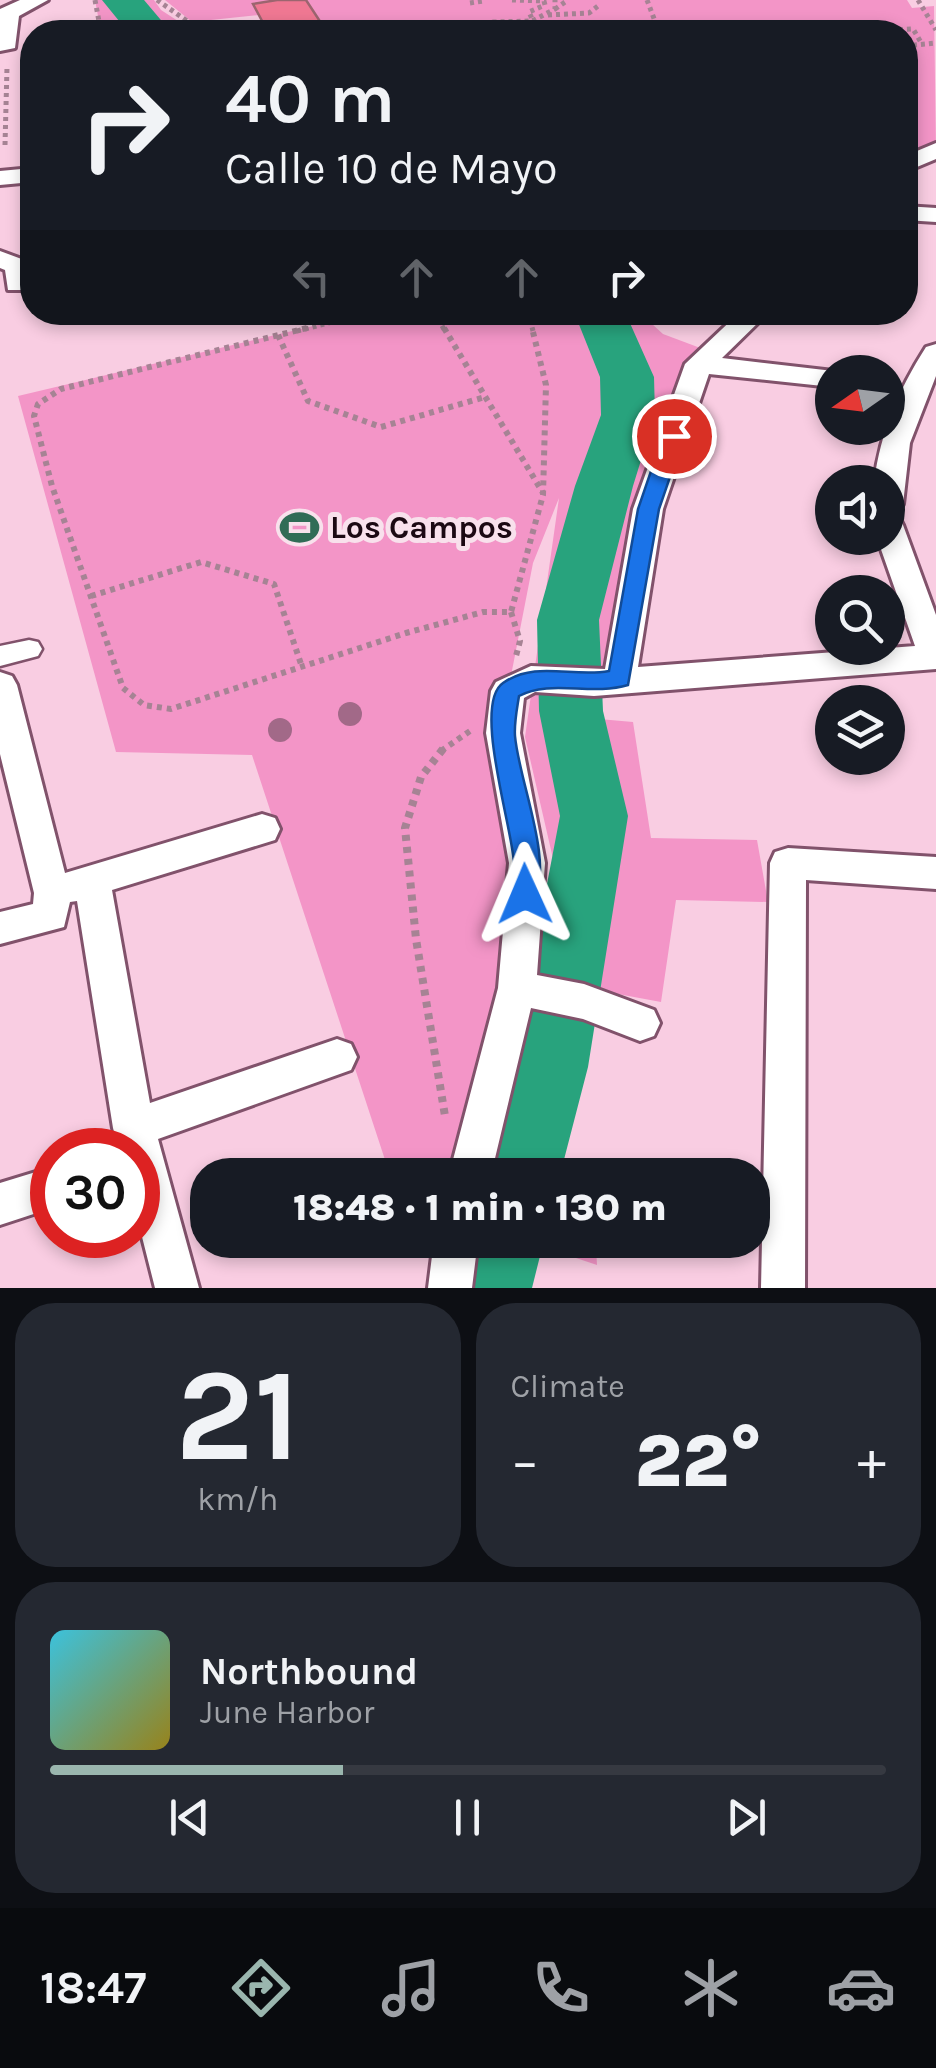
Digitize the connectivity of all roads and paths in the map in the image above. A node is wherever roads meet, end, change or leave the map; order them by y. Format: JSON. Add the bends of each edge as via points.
{"nodes":[{"id":1,"x":37,"y":0,"type":"edge"},
{"id":2,"x":157,"y":0,"type":"edge"},
{"id":3,"x":484,"y":0,"type":"edge"},
{"id":4,"x":512,"y":0,"type":"edge"},
{"id":5,"x":554,"y":0,"type":"edge"},
{"id":6,"x":568,"y":0,"type":"edge"},
{"id":7,"x":918,"y":0,"type":"edge"},
{"id":8,"x":544,"y":1,"type":"edge"},
{"id":9,"x":470,"y":3,"type":"dead end"},
{"id":10,"x":7,"y":6,"type":"edge"},
{"id":11,"x":598,"y":6,"type":"dead end"},
{"id":12,"x":486,"y":8,"type":"dead end"},
{"id":13,"x":555,"y":9,"type":"junction"},
{"id":14,"x":546,"y":14,"type":"junction"},
{"id":15,"x":186,"y":20,"type":"edge"},
{"id":16,"x":533,"y":20,"type":"edge"},
{"id":17,"x":536,"y":20,"type":"edge"},
{"id":18,"x":936,"y":30,"type":"edge"},
{"id":19,"x":918,"y":38,"type":"edge"},
{"id":20,"x":936,"y":43,"type":"edge"},
{"id":21,"x":4,"y":44,"type":"edge"},
{"id":22,"x":918,"y":44,"type":"edge"},
{"id":23,"x":922,"y":44,"type":"junction"},
{"id":24,"x":5,"y":145,"type":"dead end"},
{"id":25,"x":319,"y":325,"type":"edge"},
{"id":26,"x":443,"y":325,"type":"edge"},
{"id":27,"x":532,"y":325,"type":"edge"},
{"id":28,"x":742,"y":325,"type":"edge"},
{"id":29,"x":278,"y":335,"type":"junction"},
{"id":30,"x":936,"y":352,"type":"edge"},
{"id":31,"x":698,"y":364,"type":"junction"},
{"id":32,"x":815,"y":376,"type":"edge"},
{"id":33,"x":912,"y":388,"type":"edge"},
{"id":34,"x":484,"y":396,"type":"junction"},
{"id":35,"x":890,"y":465,"type":"edge"},
{"id":36,"x":543,"y":494,"type":"junction"},
{"id":37,"x":899,"y":555,"type":"edge"},
{"id":38,"x":91,"y":596,"type":"junction"},
{"id":39,"x":28,"y":649,"type":"dead end"},
{"id":40,"x":0,"y":656,"type":"edge"},
{"id":41,"x":935,"y":657,"type":"edge"},
{"id":42,"x":302,"y":667,"type":"junction"},
{"id":43,"x":607,"y":681,"type":"junction"},
{"id":44,"x":0,"y":685,"type":"edge"},
{"id":45,"x":506,"y":710,"type":"junction"},
{"id":46,"x":262,"y":829,"type":"dead end"},
{"id":47,"x":936,"y":872,"type":"edge"},
{"id":48,"x":92,"y":880,"type":"junction"},
{"id":49,"x":52,"y":893,"type":"junction"},
{"id":50,"x":0,"y":928,"type":"edge"},
{"id":51,"x":526,"y":990,"type":"junction"},
{"id":52,"x":640,"y":1023,"type":"dead end"},
{"id":53,"x":337,"y":1058,"type":"dead end"},
{"id":54,"x":134,"y":1128,"type":"edge"},
{"id":55,"x":448,"y":1136,"type":"dead end"},
{"id":56,"x":160,"y":1141,"type":"edge"},
{"id":57,"x":475,"y":1158,"type":"edge"},
{"id":58,"x":30,"y":1195,"type":"edge"},
{"id":59,"x":0,"y":1204,"type":"edge"},
{"id":60,"x":160,"y":1228,"type":"edge"},
{"id":61,"x":454,"y":1258,"type":"edge"},
{"id":62,"x":177,"y":1288,"type":"edge"},
{"id":63,"x":450,"y":1288,"type":"edge"},
{"id":64,"x":783,"y":1288,"type":"edge"}],
"edges":[{"from":1,"to":10,"type":"street"},
{"from":2,"to":15,"type":"path"},
{"from":3,"to":9,"type":"path"},
{"from":3,"to":12,"type":"path"},
{"from":4,"to":8,"type":"path"},
{"from":5,"to":8,"type":"path"},
{"from":5,"to":13,"type":"path"},
{"from":6,"to":13,"type":"path"},
{"from":7,"to":18,"type":"path"},
{"from":8,"to":16,"type":"path","via":[[528,12]]},
{"from":10,"to":21,"type":"street"},
{"from":11,"to":14,"type":"path","via":[[580,15]]},
{"from":13,"to":14,"type":"path"},
{"from":14,"to":17,"type":"path"},
{"from":19,"to":23,"type":"path"},
{"from":20,"to":23,"type":"path"},
{"from":21,"to":24,"type":"path"},
{"from":22,"to":23,"type":"path"},
{"from":25,"to":29,"type":"path"},
{"from":26,"to":34,"type":"path"},
{"from":27,"to":36,"type":"path","via":[[546,384]]},
{"from":28,"to":31,"type":"street"},
{"from":29,"to":34,"type":"path","via":[[308,402],[381,427]]},
{"from":29,"to":38,"type":"path","via":[[61,389],[38,404],[34,416],[52,486]]},
{"from":30,"to":33,"type":"street"},
{"from":31,"to":32,"type":"street"},
{"from":31,"to":43,"type":"street","via":[[648,509]]},
{"from":33,"to":35,"type":"street"},
{"from":34,"to":36,"type":"path"},
{"from":36,"to":42,"type":"path","via":[[512,612],[483,612]]},
{"from":37,"to":41,"type":"street"},
{"from":38,"to":42,"type":"path","via":[[201,562],[274,584]]},
{"from":38,"to":42,"type":"path","via":[[122,688],[150,709],[172,710]]},
{"from":39,"to":40,"type":"street"},
{"from":41,"to":43,"type":"street"},
{"from":43,"to":45,"type":"street","via":[[531,679],[508,691]]},
{"from":44,"to":49,"type":"street"},
{"from":45,"to":51,"type":"street","via":[[503,734],[527,863]]},
{"from":45,"to":55,"type":"path","via":[[445,746],[422,776],[405,828]]},
{"from":46,"to":48,"type":"street"},
{"from":47,"to":64,"type":"street","via":[[788,862]]},
{"from":48,"to":49,"type":"street"},
{"from":48,"to":54,"type":"street"},
{"from":49,"to":50,"type":"street","via":[[51,916]]},
{"from":51,"to":52,"type":"street"},
{"from":51,"to":57,"type":"street"},
{"from":53,"to":56,"type":"street"},
{"from":58,"to":59,"type":"street"},
{"from":60,"to":62,"type":"street"},
{"from":61,"to":63,"type":"street"}]}
